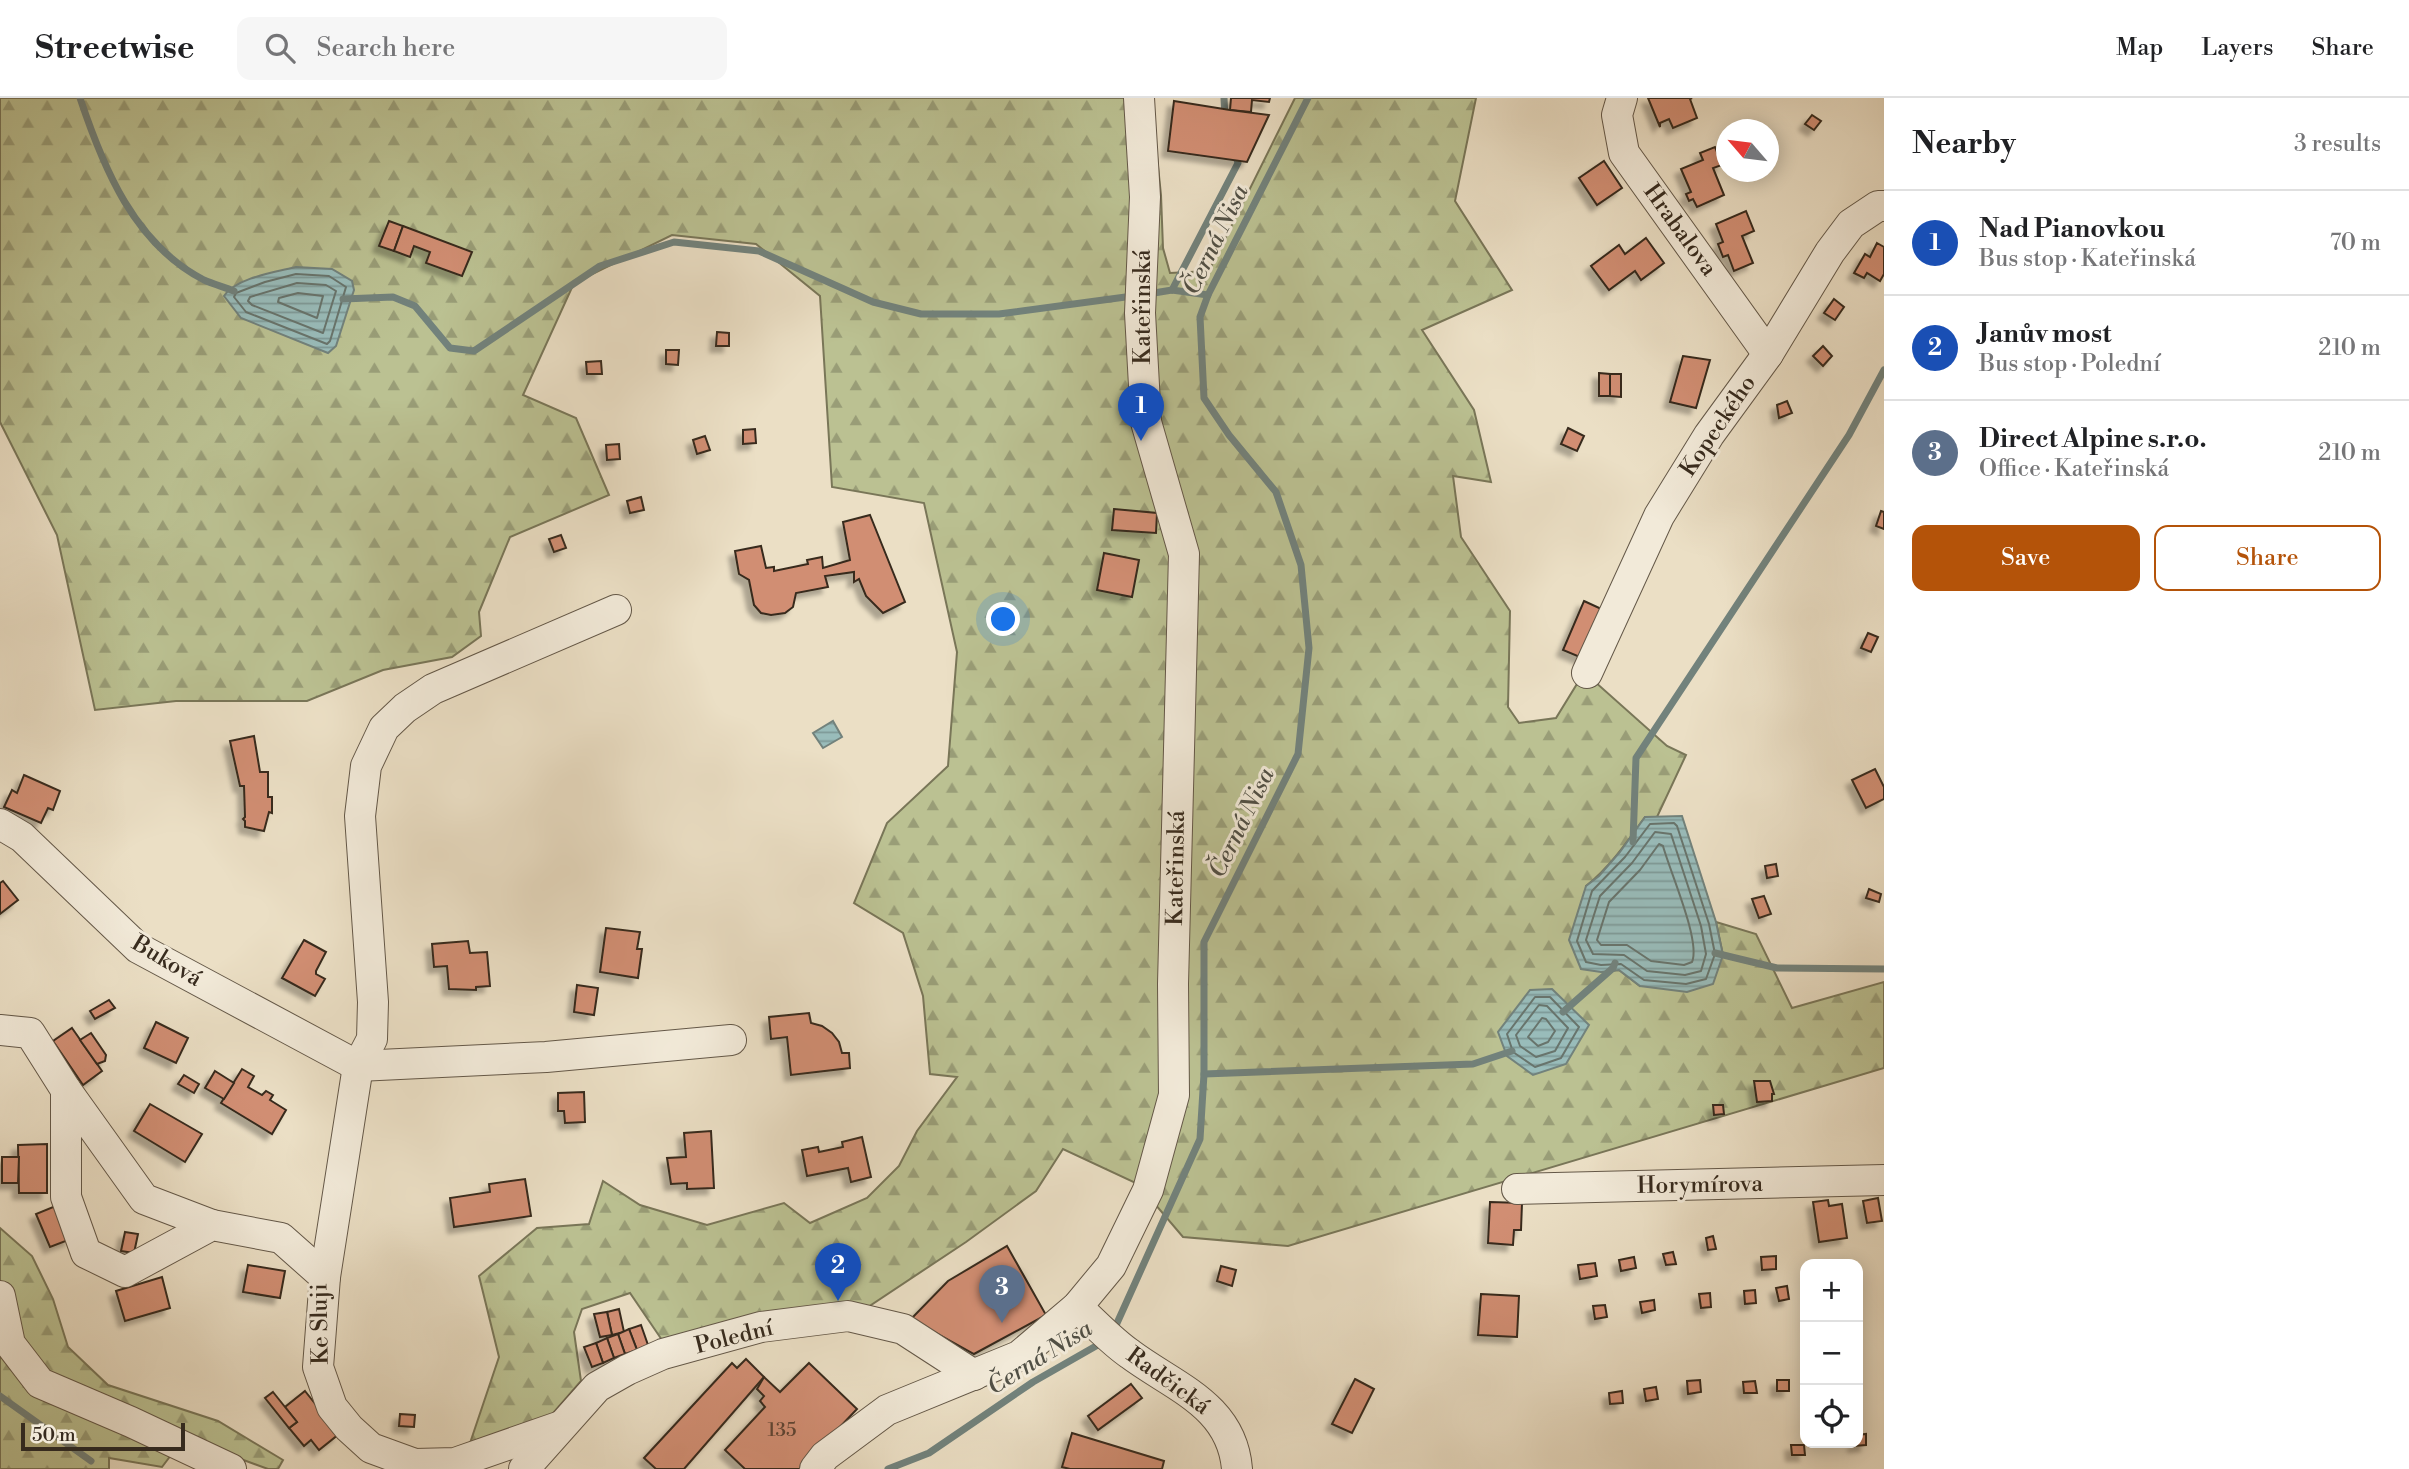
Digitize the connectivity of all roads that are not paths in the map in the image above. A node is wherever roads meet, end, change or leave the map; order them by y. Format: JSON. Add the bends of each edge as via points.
{"nodes":[{"id":1,"x":1139,"y":98,"type":"edge"},
{"id":2,"x":1622,"y":98,"type":"edge"},
{"id":3,"x":1884,"y":206,"type":"edge"},
{"id":4,"x":1768,"y":354,"type":"junction"},
{"id":5,"x":616,"y":610,"type":"dead end"},
{"id":6,"x":1587,"y":673,"type":"dead end"},
{"id":7,"x":0,"y":824,"type":"edge"},
{"id":8,"x":0,"y":1030,"type":"edge"},
{"id":9,"x":731,"y":1040,"type":"dead end"},
{"id":10,"x":358,"y":1066,"type":"junction"},
{"id":11,"x":66,"y":1090,"type":"junction"},
{"id":12,"x":1884,"y":1180,"type":"edge"},
{"id":13,"x":1517,"y":1189,"type":"dead end"},
{"id":14,"x":212,"y":1225,"type":"junction"},
{"id":15,"x":325,"y":1277,"type":"junction"},
{"id":16,"x":0,"y":1296,"type":"edge"},
{"id":17,"x":1087,"y":1316,"type":"junction"},
{"id":18,"x":974,"y":1375,"type":"junction"},
{"id":19,"x":561,"y":1426,"type":"junction"},
{"id":20,"x":231,"y":1469,"type":"edge"},
{"id":21,"x":524,"y":1469,"type":"edge"},
{"id":22,"x":815,"y":1469,"type":"edge"},
{"id":23,"x":1237,"y":1469,"type":"edge"}],
"edges":[{"from":1,"to":17,"type":"street","name":"Kateřinská","via":[[1145,197],[1140,313],[1146,422],[1184,554],[1174,1095],[1148,1190]]},
{"from":2,"to":4,"type":"street","name":"Hrabalova","via":[[1618,115],[1624,153]]},
{"from":3,"to":4,"type":"street","name":"Kopeckého","via":[[1851,224],[1829,252]]},
{"from":4,"to":6,"type":"street","name":"Kopeckého","via":[[1709,435],[1659,516]]},
{"from":5,"to":10,"type":"street","via":[[433,689],[384,728],[366,766],[360,817],[373,1002],[372,1039]]},
{"from":7,"to":10,"type":"street","name":"Buková","via":[[22,837],[138,948]]},
{"from":8,"to":11,"type":"street","name":"Ke Sluji","via":[[30,1033]]},
{"from":9,"to":10,"type":"street"},
{"from":10,"to":15,"type":"street"},
{"from":11,"to":14,"type":"street","name":"Ke Sluji","via":[[144,1199]]},
{"from":11,"to":14,"type":"street","via":[[66,1198],[86,1253],[125,1272]]},
{"from":12,"to":13,"type":"street","name":"Horymírova"},
{"from":14,"to":15,"type":"street","name":"Ke Sluji","via":[[281,1238]]},
{"from":15,"to":19,"type":"street","name":"Ke Sluji","via":[[318,1367],[332,1406],[371,1448],[415,1464],[455,1463]]},
{"from":16,"to":20,"type":"street","via":[[10,1344],[40,1383]]},
{"from":17,"to":18,"type":"street","name":"Kateřinská","via":[[1019,1356]]},
{"from":17,"to":23,"type":"street","name":"Radčická","via":[[1129,1354],[1192,1393],[1220,1420],[1236,1450]]},
{"from":18,"to":19,"type":"street","name":"Polední","via":[[903,1329],[848,1316],[761,1328],[663,1354],[597,1387]]},
{"from":18,"to":22,"type":"street","name":"Kateřinská","via":[[887,1410],[825,1456]]},
{"from":19,"to":21,"type":"street","name":"Polední"}]}
